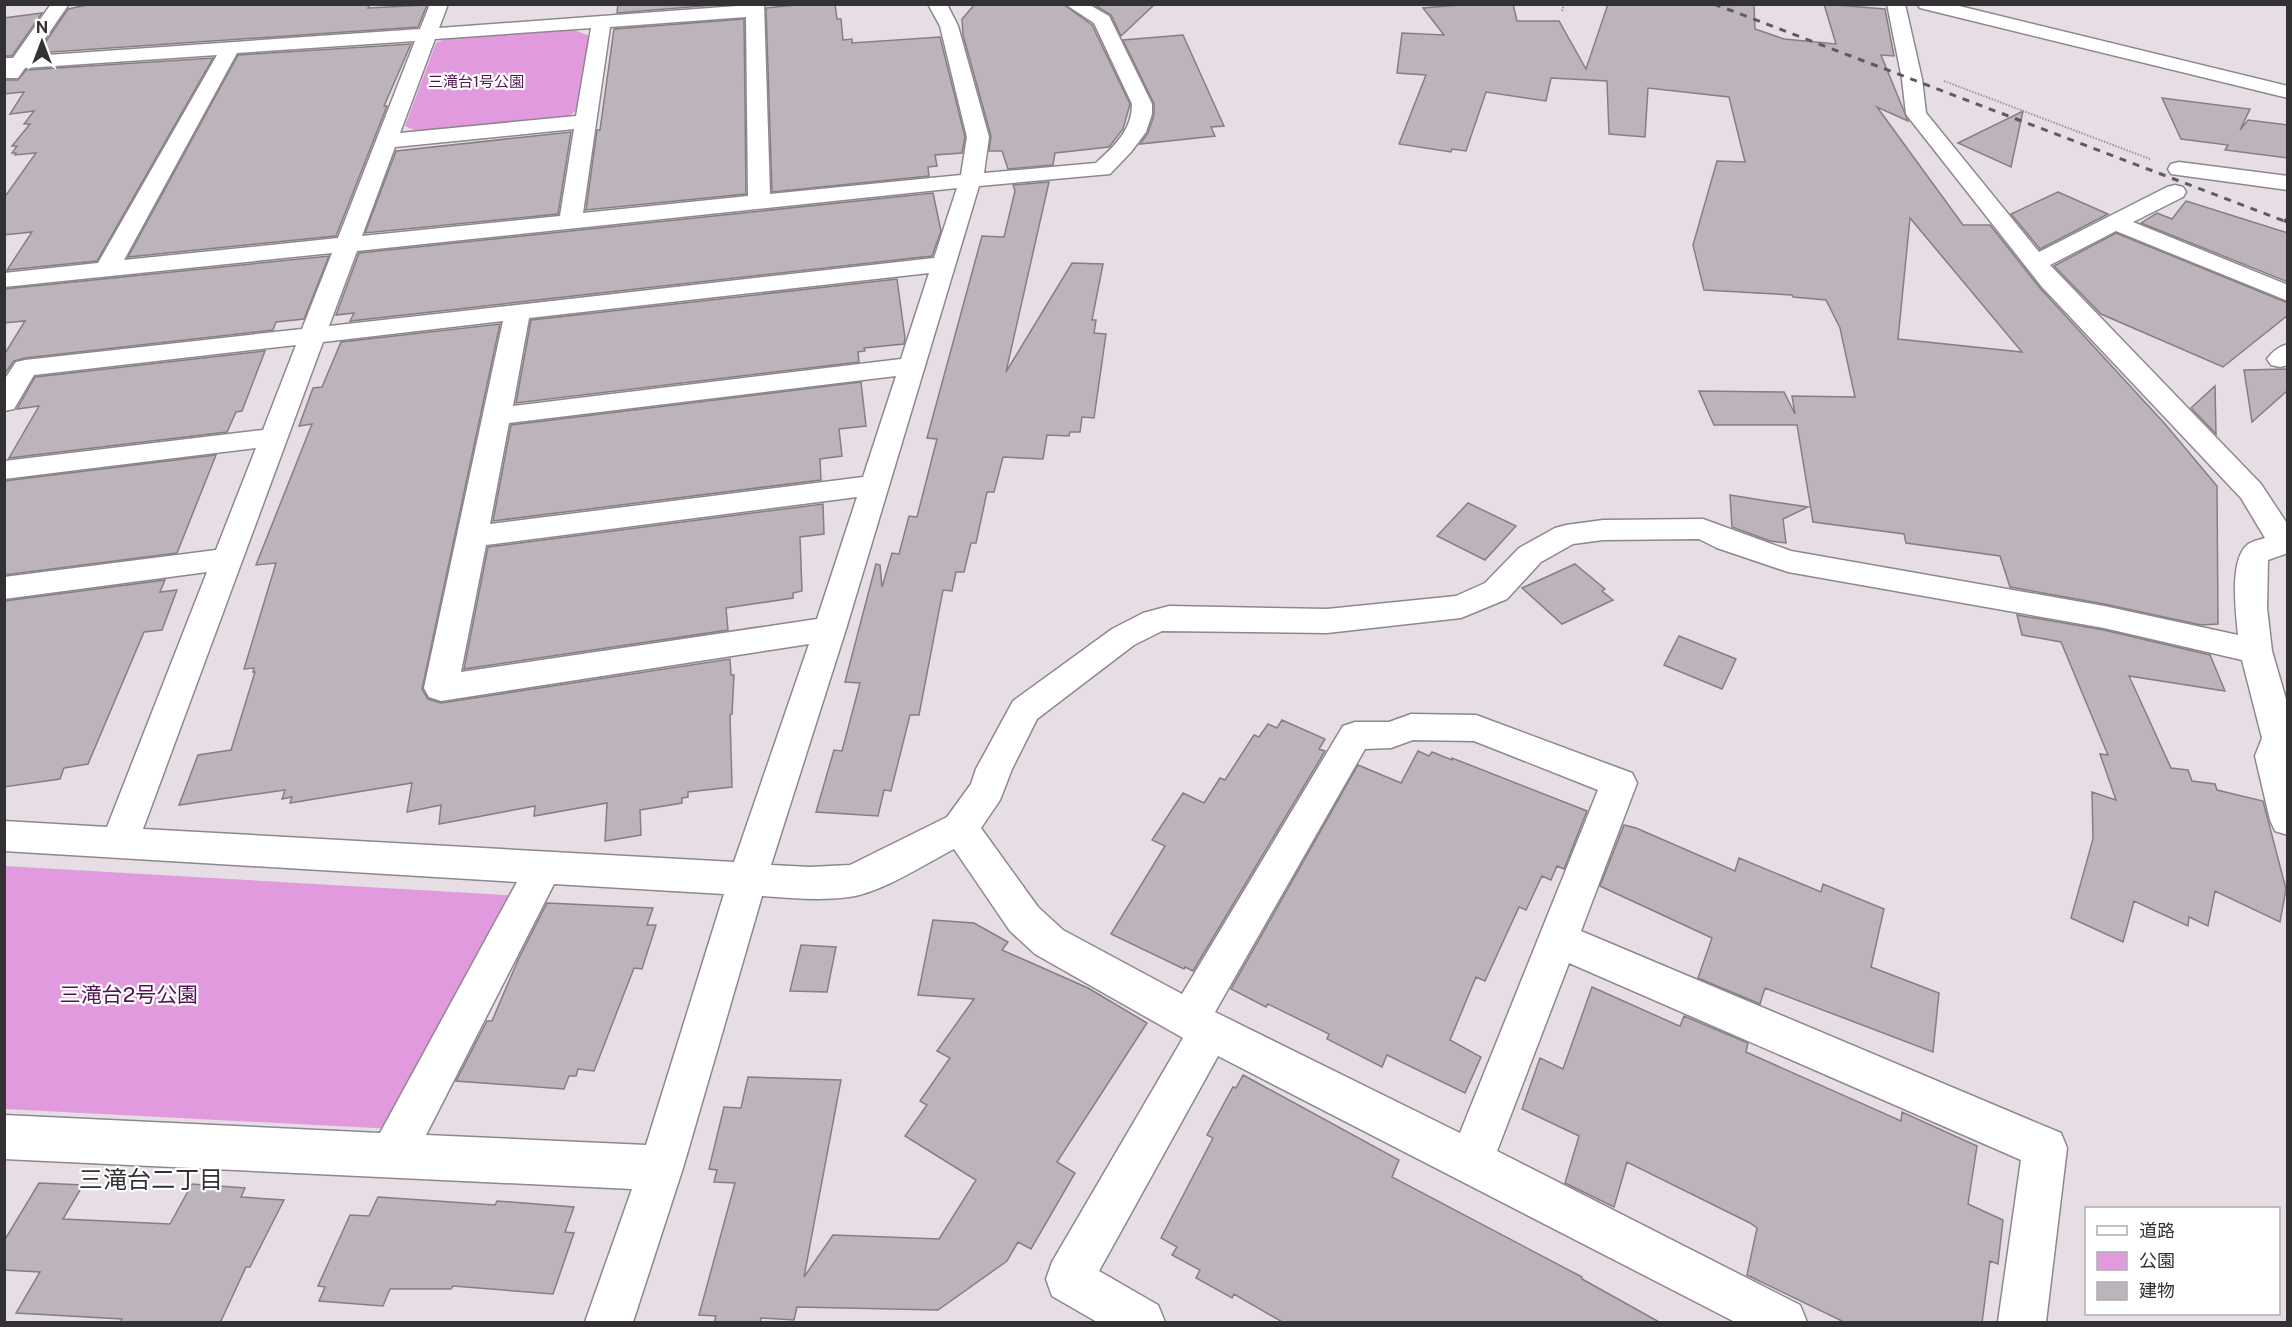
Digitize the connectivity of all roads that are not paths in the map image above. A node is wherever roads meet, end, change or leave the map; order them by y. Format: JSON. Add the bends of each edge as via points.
{"nodes":[{"id":1,"x":60,"y":4,"type":"edge"},
{"id":2,"x":439,"y":4,"type":"edge"},
{"id":3,"x":937,"y":4,"type":"edge"},
{"id":4,"x":1074,"y":4,"type":"edge"},
{"id":5,"x":1896,"y":4,"type":"edge"},
{"id":6,"x":1926,"y":4,"type":"edge"},
{"id":7,"x":755,"y":8,"type":"edge"},
{"id":8,"x":601,"y":22,"type":"junction"},
{"id":9,"x":427,"y":34,"type":"junction"},
{"id":10,"x":230,"y":49,"type":"junction"},
{"id":11,"x":12,"y":63,"type":"edge"},
{"id":12,"x":4,"y":83,"type":"edge"},
{"id":13,"x":2288,"y":92,"type":"edge"},
{"id":14,"x":587,"y":122,"type":"junction"},
{"id":15,"x":387,"y":141,"type":"junction"},
{"id":16,"x":969,"y":182,"type":"junction"},
{"id":17,"x":2288,"y":183,"type":"edge"},
{"id":18,"x":759,"y":203,"type":"junction"},
{"id":19,"x":570,"y":222,"type":"junction"},
{"id":20,"x":2115,"y":223,"type":"junction"},
{"id":21,"x":346,"y":245,"type":"junction"},
{"id":22,"x":2036,"y":263,"type":"junction"},
{"id":23,"x":943,"y":264,"type":"junction"},
{"id":24,"x":107,"y":269,"type":"junction"},
{"id":25,"x":4,"y":280,"type":"edge"},
{"id":26,"x":2288,"y":294,"type":"edge"},
{"id":27,"x":517,"y":313,"type":"junction"},
{"id":28,"x":313,"y":336,"type":"junction"},
{"id":29,"x":912,"y":366,"type":"junction"},
{"id":30,"x":4,"y":403,"type":"edge"},
{"id":31,"x":498,"y":416,"type":"junction"},
{"id":32,"x":275,"y":437,"type":"junction"},
{"id":33,"x":4,"y":470,"type":"edge"},
{"id":34,"x":875,"y":485,"type":"junction"},
{"id":35,"x":471,"y":537,"type":"junction"},
{"id":36,"x":2285,"y":545,"type":"edge"},
{"id":37,"x":229,"y":559,"type":"junction"},
{"id":38,"x":4,"y":588,"type":"edge"},
{"id":39,"x":830,"y":629,"type":"junction"},
{"id":40,"x":2256,"y":651,"type":"junction"},
{"id":41,"x":2288,"y":820,"type":"edge"},
{"id":42,"x":960,"y":828,"type":"junction"},
{"id":43,"x":4,"y":836,"type":"edge"},
{"id":44,"x":120,"y":841,"type":"junction"},
{"id":45,"x":544,"y":867,"type":"junction"},
{"id":46,"x":748,"y":878,"type":"junction"},
{"id":47,"x":1558,"y":940,"type":"junction"},
{"id":48,"x":1200,"y":1024,"type":"junction"},
{"id":49,"x":4,"y":1137,"type":"edge"},
{"id":50,"x":392,"y":1155,"type":"junction"},
{"id":51,"x":1471,"y":1161,"type":"junction"},
{"id":52,"x":661,"y":1168,"type":"junction"},
{"id":53,"x":609,"y":1323,"type":"edge"},
{"id":54,"x":1141,"y":1323,"type":"edge"},
{"id":55,"x":1783,"y":1323,"type":"edge"},
{"id":56,"x":2022,"y":1323,"type":"edge"}],
"edges":[{"from":1,"to":11,"type":"street"},
{"from":2,"to":9,"type":"street"},
{"from":3,"to":16,"type":"street","via":[[949,26],[978,137]]},
{"from":4,"to":16,"type":"street","via":[[1094,13],[1108,29],[1142,104],[1138,126],[1102,170]]},
{"from":5,"to":22,"type":"street","via":[[1916,114]]},
{"from":6,"to":13,"type":"street"},
{"from":7,"to":8,"type":"street"},
{"from":7,"to":18,"type":"street"},
{"from":8,"to":9,"type":"street"},
{"from":8,"to":14,"type":"street"},
{"from":9,"to":10,"type":"street"},
{"from":9,"to":15,"type":"street"},
{"from":10,"to":11,"type":"street"},
{"from":10,"to":24,"type":"street"},
{"from":11,"to":12,"type":"street"},
{"from":14,"to":15,"type":"street"},
{"from":14,"to":19,"type":"street"},
{"from":15,"to":21,"type":"street"},
{"from":16,"to":18,"type":"street"},
{"from":16,"to":23,"type":"street"},
{"from":17,"to":20,"type":"street","via":[[2177,181]]},
{"from":18,"to":19,"type":"street"},
{"from":19,"to":21,"type":"street"},
{"from":20,"to":22,"type":"street"},
{"from":20,"to":26,"type":"street"},
{"from":21,"to":24,"type":"street"},
{"from":21,"to":28,"type":"street"},
{"from":22,"to":36,"type":"street","via":[[2096,331],[2243,482]]},
{"from":23,"to":27,"type":"street"},
{"from":23,"to":29,"type":"street"},
{"from":24,"to":25,"type":"street"},
{"from":27,"to":28,"type":"street"},
{"from":27,"to":31,"type":"street"},
{"from":28,"to":30,"type":"street","via":[[25,368]]},
{"from":28,"to":32,"type":"street"},
{"from":29,"to":31,"type":"street"},
{"from":29,"to":34,"type":"street"},
{"from":31,"to":35,"type":"street"},
{"from":32,"to":33,"type":"street"},
{"from":32,"to":37,"type":"street"},
{"from":34,"to":35,"type":"street"},
{"from":34,"to":39,"type":"street"},
{"from":35,"to":39,"type":"street","via":[[441,688]]},
{"from":36,"to":40,"type":"street","via":[[2260,550],[2253,558],[2251,608]]},
{"from":37,"to":38,"type":"street"},
{"from":37,"to":44,"type":"street"},
{"from":39,"to":46,"type":"street"},
{"from":40,"to":41,"type":"street","via":[[2279,738],[2273,756]]},
{"from":40,"to":42,"type":"street","via":[[2104,617],[1788,561],[1703,529],[1602,530],[1566,535],[1530,555],[1496,591],[1461,607],[1327,621],[1154,621],[1108,648],[1025,710],[987,790]]},
{"from":42,"to":46,"type":"street","via":[[851,881],[810,883]]},
{"from":42,"to":48,"type":"street","via":[[1024,919],[1049,942]]},
{"from":43,"to":44,"type":"street"},
{"from":44,"to":45,"type":"street"},
{"from":45,"to":46,"type":"street"},
{"from":45,"to":50,"type":"street"},
{"from":46,"to":52,"type":"street"},
{"from":47,"to":48,"type":"street","via":[[1619,783],[1476,728],[1411,727],[1391,735],[1355,736]]},
{"from":47,"to":51,"type":"street"},
{"from":47,"to":56,"type":"street","via":[[2045,1148]]},
{"from":48,"to":51,"type":"street"},
{"from":48,"to":54,"type":"street","via":[[1069,1279]]},
{"from":49,"to":50,"type":"street"},
{"from":50,"to":52,"type":"street"},
{"from":51,"to":55,"type":"street"},
{"from":52,"to":53,"type":"street"}]}
